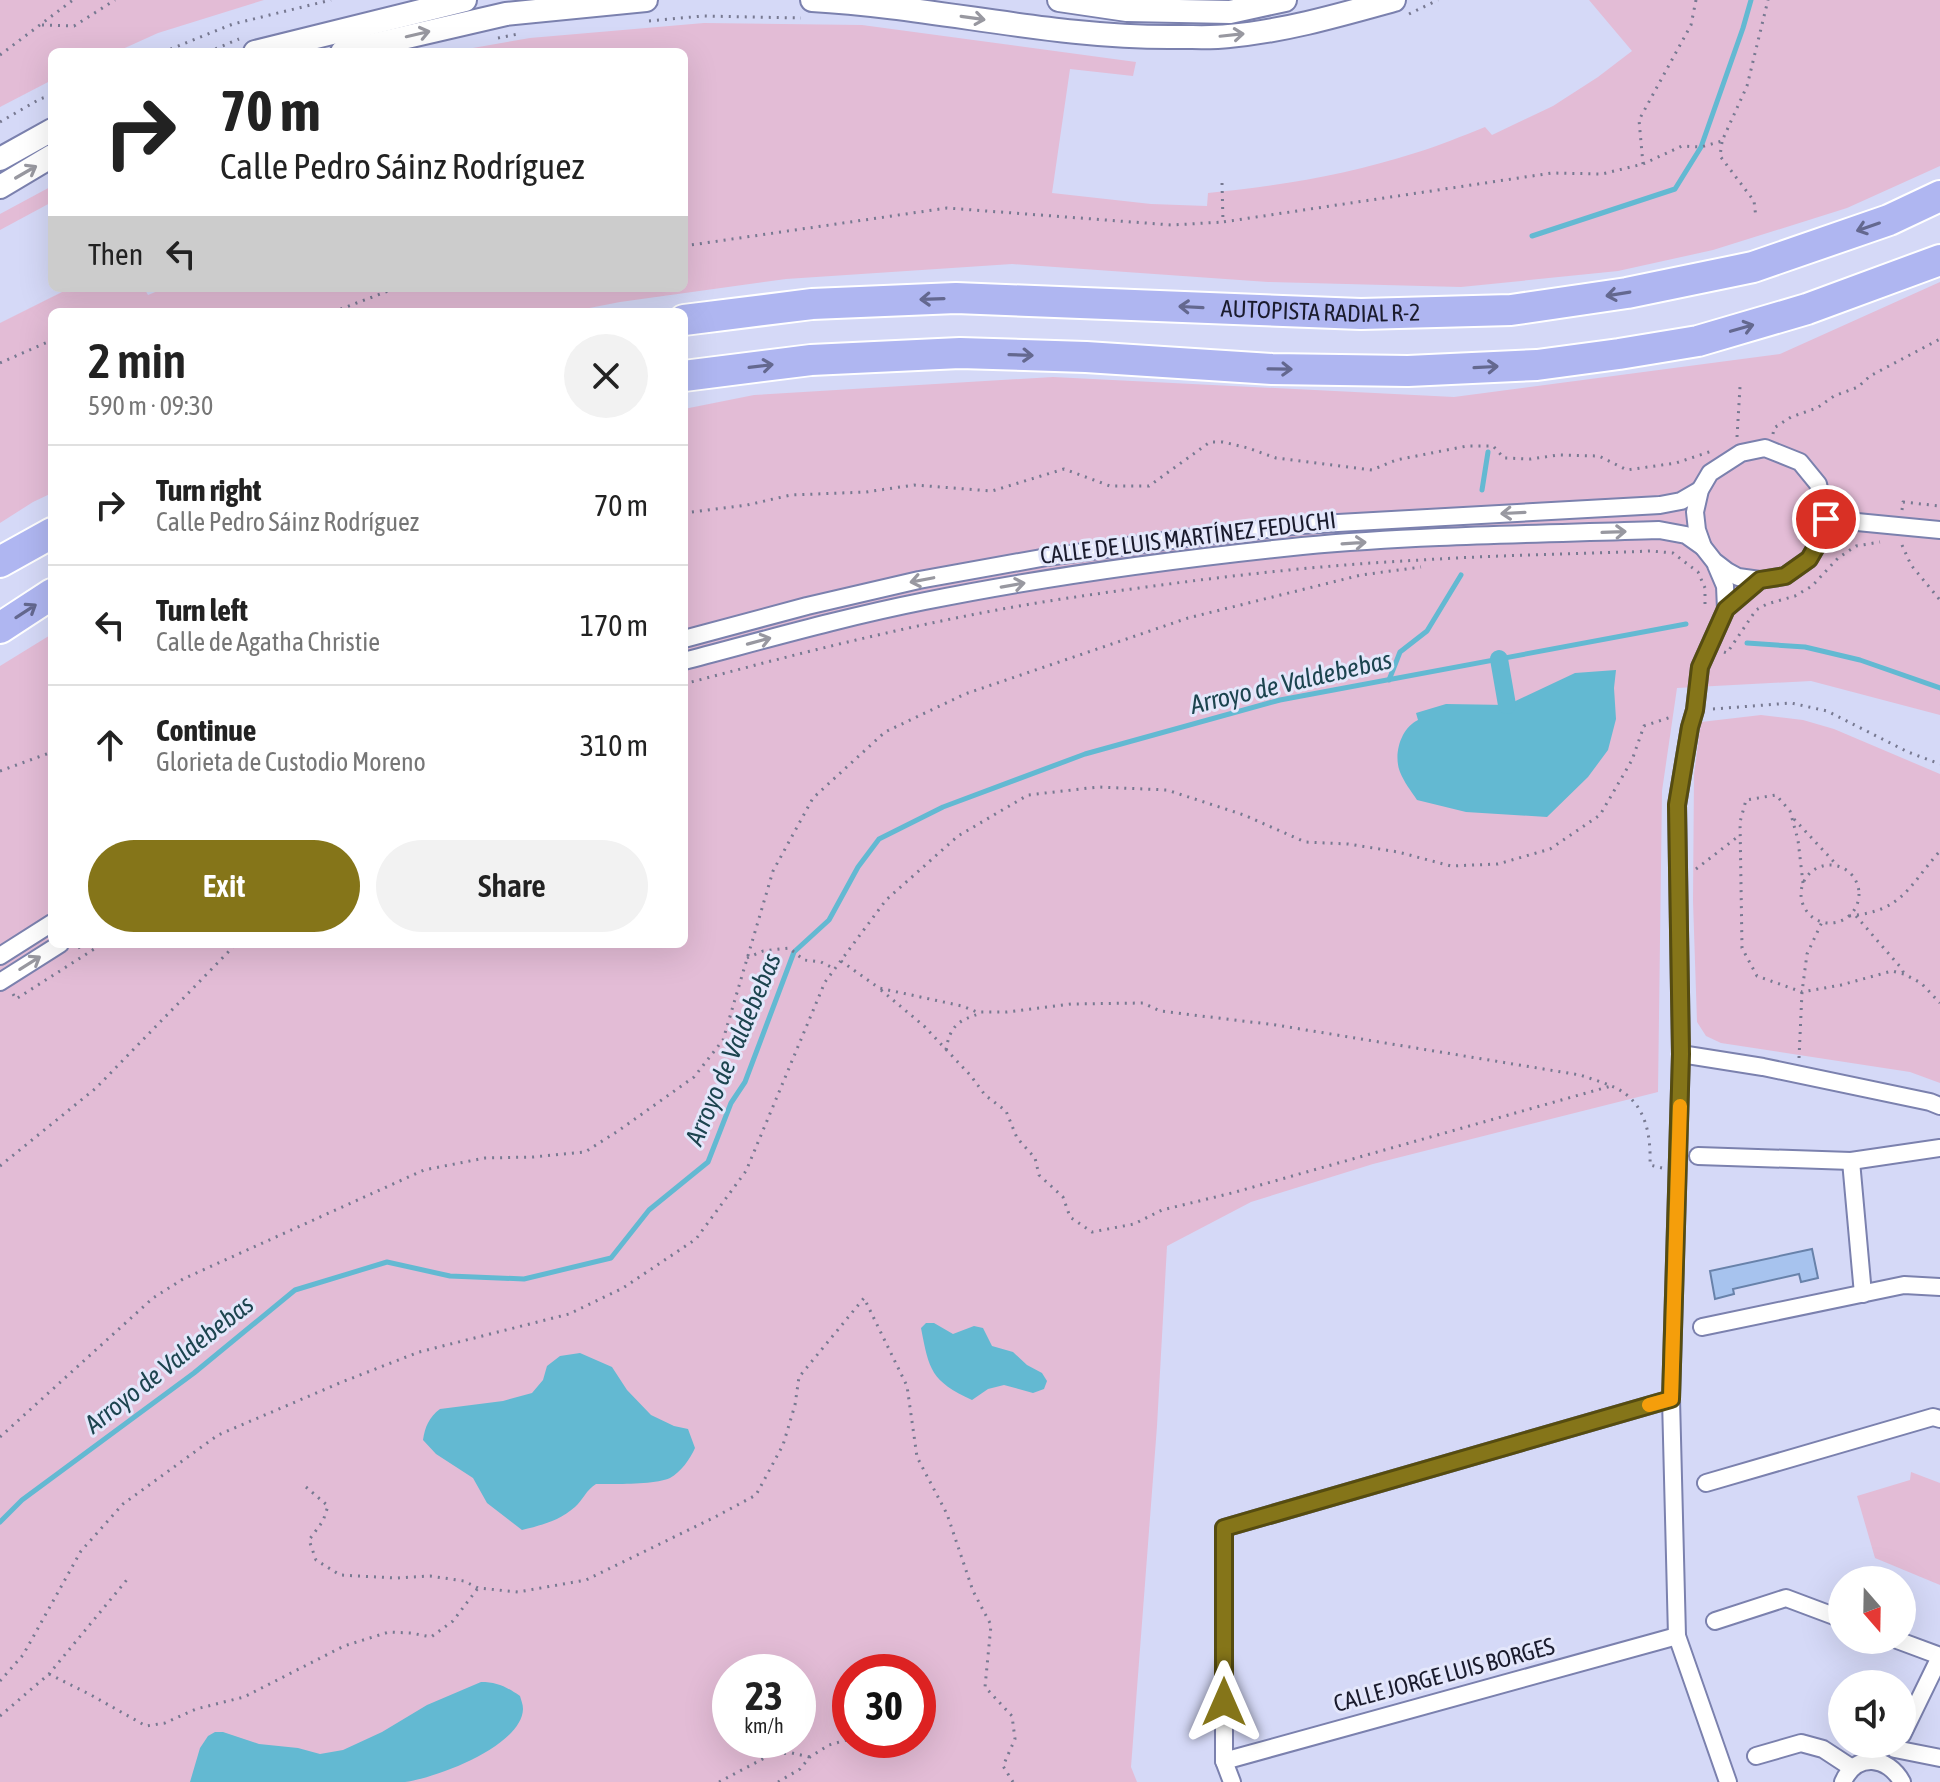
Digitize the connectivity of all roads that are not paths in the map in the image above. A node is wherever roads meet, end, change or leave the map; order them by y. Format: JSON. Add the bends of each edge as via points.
{"nodes":[{"id":1,"x":465,"y":0,"type":"edge"},
{"id":2,"x":646,"y":0,"type":"edge"},
{"id":3,"x":812,"y":0,"type":"edge"},
{"id":4,"x":1059,"y":0,"type":"edge"},
{"id":5,"x":1285,"y":0,"type":"edge"},
{"id":6,"x":1394,"y":0,"type":"edge"},
{"id":7,"x":271,"y":48,"type":"edge"},
{"id":8,"x":359,"y":48,"type":"edge"},
{"id":9,"x":48,"y":132,"type":"edge"},
{"id":10,"x":48,"y":158,"type":"edge"},
{"id":11,"x":0,"y":159,"type":"edge"},
{"id":12,"x":0,"y":187,"type":"edge"},
{"id":13,"x":1940,"y":196,"type":"edge"},
{"id":14,"x":1940,"y":260,"type":"edge"},
{"id":15,"x":688,"y":320,"type":"edge"},
{"id":16,"x":688,"y":375,"type":"edge"},
{"id":17,"x":1700,"y":490,"type":"junction"},
{"id":18,"x":1826,"y":519,"type":"junction"},
{"id":19,"x":1940,"y":530,"type":"edge"},
{"id":20,"x":48,"y":535,"type":"edge"},
{"id":21,"x":1703,"y":547,"type":"junction"},
{"id":22,"x":1714,"y":561,"type":"junction"},
{"id":23,"x":0,"y":562,"type":"edge"},
{"id":24,"x":1760,"y":580,"type":"junction"},
{"id":25,"x":48,"y":597,"type":"edge"},
{"id":26,"x":1726,"y":609,"type":"junction"},
{"id":27,"x":0,"y":628,"type":"edge"},
{"id":28,"x":688,"y":638,"type":"edge"},
{"id":29,"x":688,"y":660,"type":"edge"},
{"id":30,"x":48,"y":926,"type":"edge"},
{"id":31,"x":54,"y":948,"type":"edge"},
{"id":32,"x":0,"y":956,"type":"edge"},
{"id":33,"x":0,"y":982,"type":"edge"},
{"id":34,"x":1681,"y":1054,"type":"junction"},
{"id":35,"x":1940,"y":1106,"type":"edge"},
{"id":36,"x":1940,"y":1148,"type":"edge"},
{"id":37,"x":1698,"y":1156,"type":"dead end"},
{"id":38,"x":1851,"y":1161,"type":"junction"},
{"id":39,"x":1940,"y":1287,"type":"edge"},
{"id":40,"x":1863,"y":1294,"type":"junction"},
{"id":41,"x":1702,"y":1327,"type":"dead end"},
{"id":42,"x":1671,"y":1399,"type":"junction"},
{"id":43,"x":1940,"y":1419,"type":"edge"},
{"id":44,"x":1706,"y":1483,"type":"dead end"},
{"id":45,"x":1828,"y":1614,"type":"edge"},
{"id":46,"x":1715,"y":1621,"type":"dead end"},
{"id":47,"x":1677,"y":1636,"type":"junction"},
{"id":48,"x":1916,"y":1648,"type":"edge"},
{"id":49,"x":1940,"y":1657,"type":"edge"},
{"id":50,"x":1916,"y":1706,"type":"edge"},
{"id":51,"x":1916,"y":1749,"type":"edge"},
{"id":52,"x":1756,"y":1756,"type":"dead end"},
{"id":53,"x":1892,"y":1758,"type":"edge"},
{"id":54,"x":1940,"y":1758,"type":"edge"},
{"id":55,"x":1224,"y":1761,"type":"junction"},
{"id":56,"x":1889,"y":1766,"type":"junction"},
{"id":57,"x":1848,"y":1775,"type":"edge"},
{"id":58,"x":1232,"y":1782,"type":"edge"},
{"id":59,"x":1728,"y":1782,"type":"edge"},
{"id":60,"x":1902,"y":1782,"type":"edge"}],
"edges":[{"from":1,"to":7,"type":"street"},
{"from":8,"to":2,"type":"street","one_way":true,"via":[[506,14]]},
{"from":3,"to":6,"type":"street","one_way":true,"via":[[1146,38],[1228,36],[1296,26]]},
{"from":4,"to":5,"type":"street","via":[[1127,10],[1230,12]]},
{"from":9,"to":11,"type":"street"},
{"from":12,"to":10,"type":"street","one_way":true},
{"from":13,"to":15,"type":"highway","name":"AUTOPISTA RADIAL R-2","one_way":true,"via":[[1889,220],[1753,267],[1511,310],[1361,314],[956,298],[812,304]]},
{"from":16,"to":14,"type":"highway","one_way":true,"via":[[811,360],[960,353],[1272,369],[1408,371],[1537,365],[1698,341],[1807,309]]},
{"from":17,"to":18,"type":"street","via":[[1710,473],[1741,453],[1765,448],[1800,462],[1818,484]]},
{"from":17,"to":21,"type":"street","via":[[1695,512]]},
{"from":17,"to":28,"type":"street","name":"CALLE DE LUIS MARTÍNEZ FEDUCHI","one_way":true,"via":[[1660,505],[1302,525],[1047,557],[919,580]]},
{"from":18,"to":19,"type":"street"},
{"from":18,"to":24,"type":"street","via":[[1809,559],[1785,576]]},
{"from":20,"to":23,"type":"highway"},
{"from":21,"to":22,"type":"street"},
{"from":29,"to":21,"type":"street","name":"CALLE DE LUIS MARTÍNEZ FEDUCHI","one_way":true,"via":[[923,601],[1050,578],[1304,546],[1659,530],[1686,535]]},
{"from":22,"to":24,"type":"street","via":[[1738,577]]},
{"from":22,"to":26,"type":"street","via":[[1725,586]]},
{"from":24,"to":26,"type":"street"},
{"from":27,"to":25,"type":"highway","one_way":true},
{"from":26,"to":34,"type":"street","via":[[1700,667],[1677,805]]},
{"from":30,"to":32,"type":"street"},
{"from":33,"to":31,"type":"street","one_way":true},
{"from":34,"to":35,"type":"street"},
{"from":34,"to":42,"type":"street"},
{"from":36,"to":38,"type":"street"},
{"from":37,"to":38,"type":"street"},
{"from":38,"to":40,"type":"street"},
{"from":39,"to":40,"type":"street","via":[[1904,1285]]},
{"from":40,"to":41,"type":"street"},
{"from":42,"to":47,"type":"street"},
{"from":42,"to":55,"type":"street","via":[[1224,1528]]},
{"from":43,"to":44,"type":"street"},
{"from":45,"to":46,"type":"street","via":[[1786,1598]]},
{"from":47,"to":55,"type":"street","name":"CALLE JORGE LUIS BORGES"},
{"from":47,"to":59,"type":"street"},
{"from":48,"to":49,"type":"street"},
{"from":49,"to":50,"type":"street"},
{"from":51,"to":54,"type":"street"},
{"from":52,"to":57,"type":"street","via":[[1801,1743],[1823,1749]]},
{"from":53,"to":56,"type":"street"},
{"from":55,"to":58,"type":"street"},
{"from":56,"to":57,"type":"street","via":[[1870,1761]]},
{"from":56,"to":60,"type":"street"}]}
